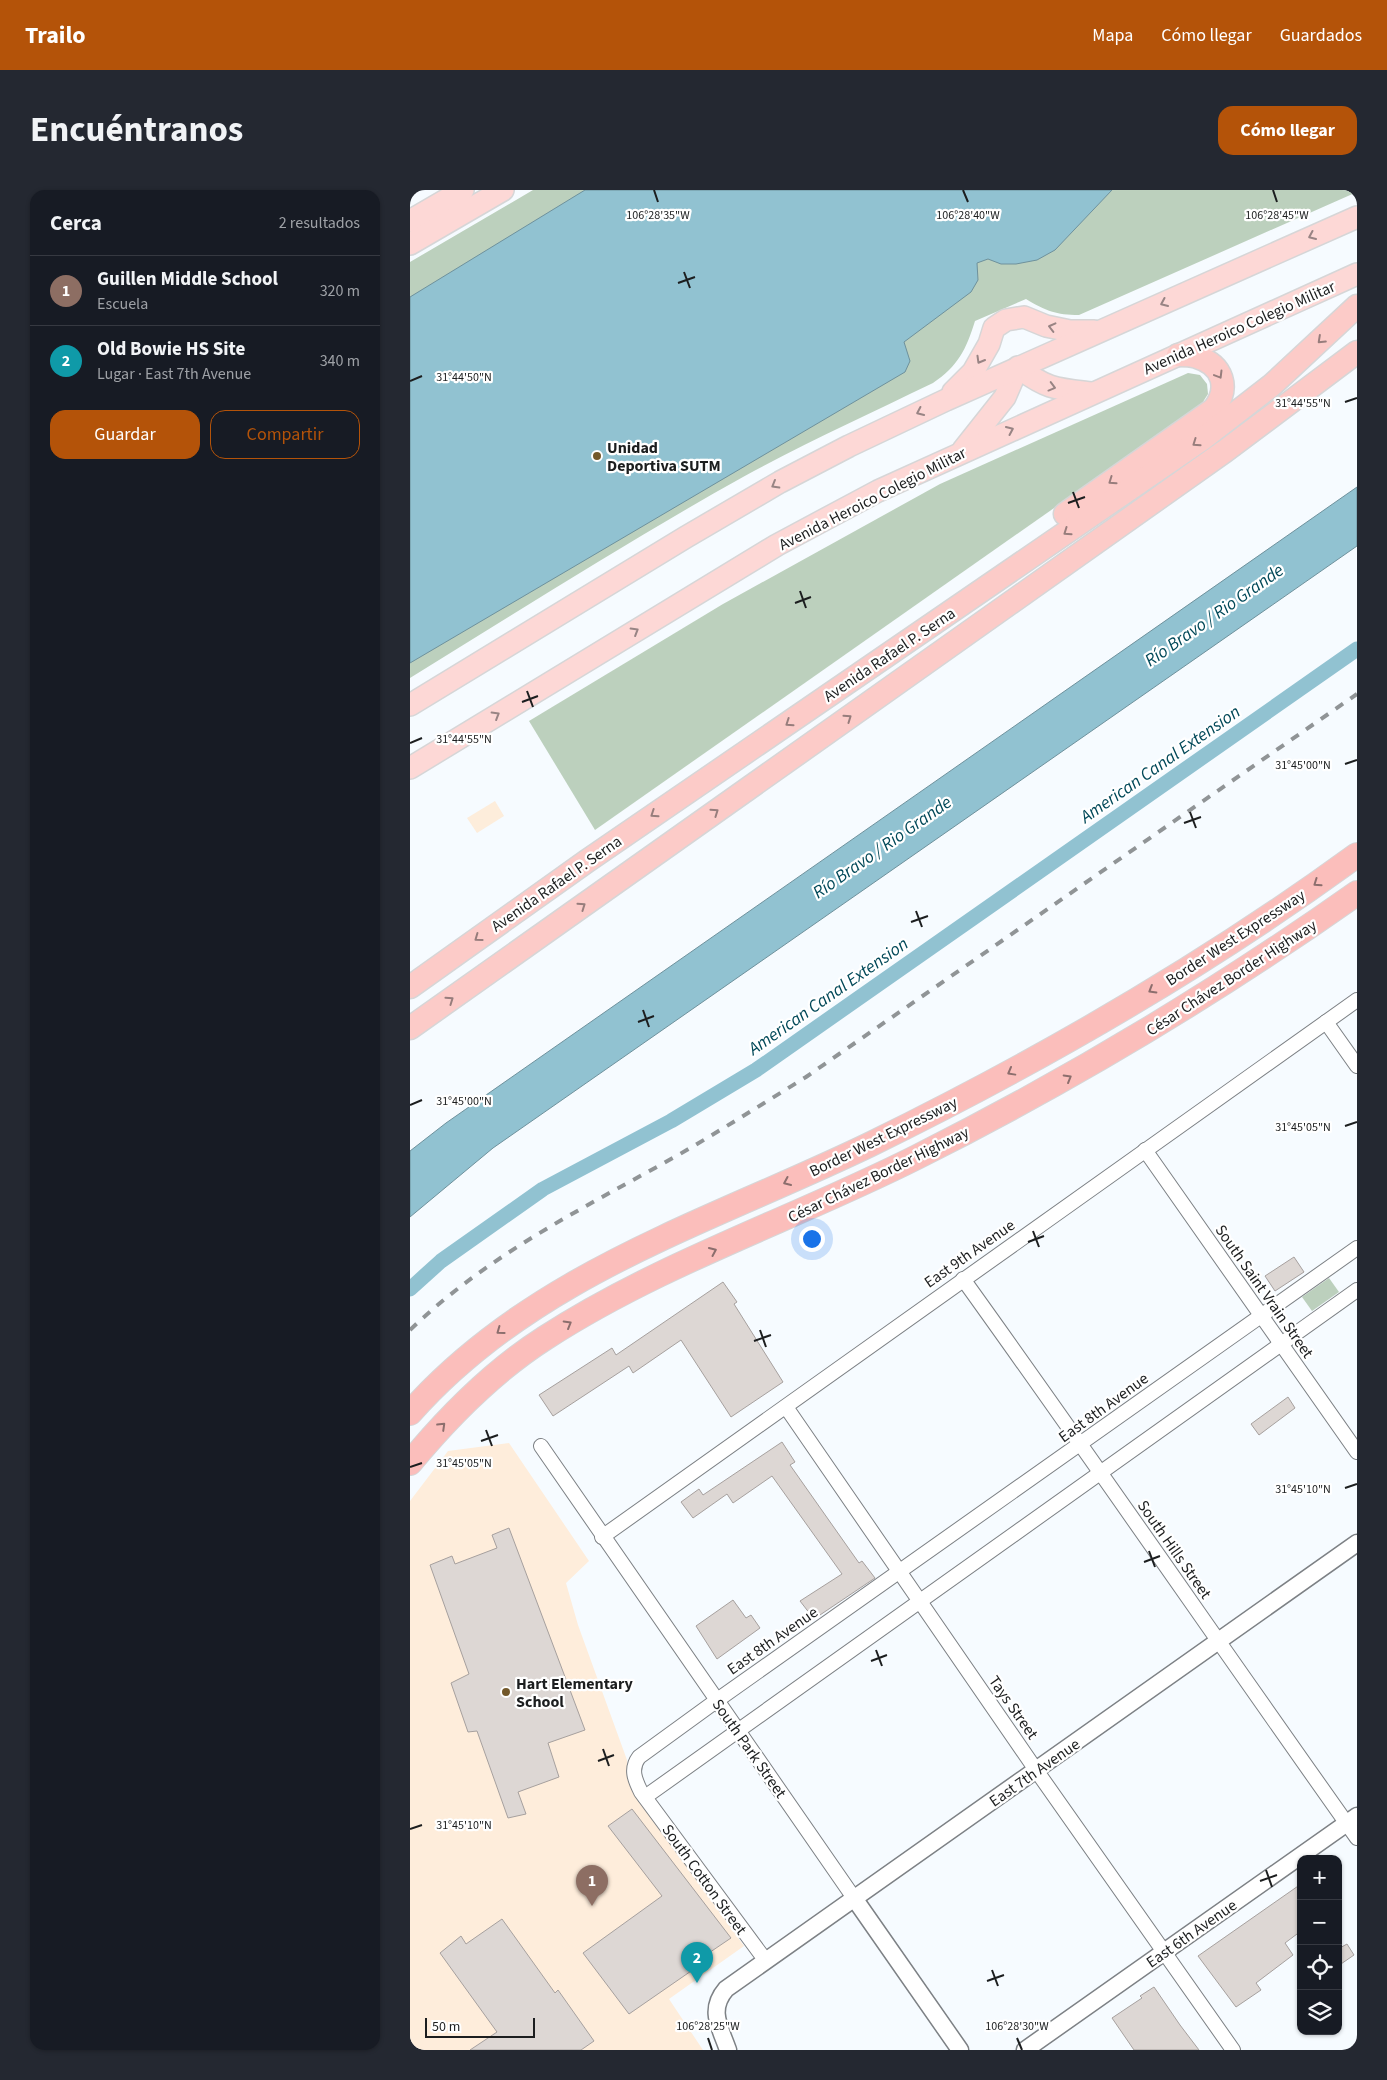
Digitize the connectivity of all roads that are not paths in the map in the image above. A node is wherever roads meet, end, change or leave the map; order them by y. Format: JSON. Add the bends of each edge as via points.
{"nodes":[{"id":1,"x":503,"y":190,"type":"edge"},
{"id":2,"x":451,"y":200,"type":"edge"},
{"id":3,"x":1357,"y":217,"type":"edge"},
{"id":4,"x":410,"y":221,"type":"edge"},
{"id":5,"x":410,"y":244,"type":"edge"},
{"id":6,"x":1357,"y":274,"type":"edge"},
{"id":7,"x":1357,"y":306,"type":"edge"},
{"id":8,"x":1100,"y":331,"type":"junction"},
{"id":9,"x":1357,"y":352,"type":"edge"},
{"id":10,"x":1178,"y":355,"type":"junction"},
{"id":11,"x":1018,"y":367,"type":"junction"},
{"id":12,"x":1091,"y":393,"type":"junction"},
{"id":13,"x":946,"y":400,"type":"junction"},
{"id":14,"x":962,"y":452,"type":"junction"},
{"id":15,"x":889,"y":655,"type":"junction"},
{"id":16,"x":410,"y":704,"type":"edge"},
{"id":17,"x":410,"y":768,"type":"edge"},
{"id":18,"x":1357,"y":855,"type":"edge"},
{"id":19,"x":1357,"y":893,"type":"edge"},
{"id":20,"x":410,"y":987,"type":"edge"},
{"id":21,"x":1357,"y":1000,"type":"edge"},
{"id":22,"x":1326,"y":1022,"type":"junction"},
{"id":23,"x":410,"y":1028,"type":"edge"},
{"id":24,"x":1357,"y":1066,"type":"edge"},
{"id":25,"x":1145,"y":1150,"type":"junction"},
{"id":26,"x":1357,"y":1248,"type":"edge"},
{"id":27,"x":963,"y":1279,"type":"junction"},
{"id":28,"x":1357,"y":1290,"type":"edge"},
{"id":29,"x":1262,"y":1315,"type":"junction"},
{"id":30,"x":1281,"y":1344,"type":"junction"},
{"id":31,"x":786,"y":1407,"type":"junction"},
{"id":32,"x":410,"y":1413,"type":"edge"},
{"id":33,"x":1081,"y":1443,"type":"junction"},
{"id":34,"x":541,"y":1446,"type":"dead end"},
{"id":35,"x":1357,"y":1452,"type":"edge"},
{"id":36,"x":410,"y":1463,"type":"edge"},
{"id":37,"x":1100,"y":1471,"type":"junction"},
{"id":38,"x":602,"y":1537,"type":"junction"},
{"id":39,"x":1357,"y":1543,"type":"edge"},
{"id":40,"x":900,"y":1572,"type":"junction"},
{"id":41,"x":920,"y":1601,"type":"junction"},
{"id":42,"x":1218,"y":1642,"type":"junction"},
{"id":43,"x":716,"y":1700,"type":"junction"},
{"id":44,"x":739,"y":1731,"type":"junction"},
{"id":45,"x":1036,"y":1770,"type":"junction"},
{"id":46,"x":645,"y":1797,"type":"junction"},
{"id":47,"x":1352,"y":1820,"type":"edge"},
{"id":48,"x":1357,"y":1838,"type":"edge"},
{"id":49,"x":854,"y":1898,"type":"junction"},
{"id":50,"x":1164,"y":1952,"type":"junction"},
{"id":51,"x":766,"y":1961,"type":"junction"},
{"id":52,"x":728,"y":2050,"type":"edge"},
{"id":53,"x":960,"y":2050,"type":"edge"},
{"id":54,"x":1025,"y":2050,"type":"edge"},
{"id":55,"x":1233,"y":2050,"type":"edge"}],
"edges":[{"from":1,"to":2,"type":"main road"},
{"from":2,"to":4,"type":"main road"},
{"from":2,"to":5,"type":"main road"},
{"from":3,"to":8,"type":"main road","one_way":true},
{"from":6,"to":10,"type":"main road","name":"Avenida Heroico Colegio Militar"},
{"from":7,"to":15,"type":"highway","name":"Avenida Rafael P. Serna","one_way":true,"via":[[1244,408]]},
{"from":8,"to":11,"type":"main road"},
{"from":8,"to":13,"type":"main road","one_way":true,"via":[[1070,332],[1024,317],[1006,320],[994,328],[989,344],[972,372]]},
{"from":23,"to":9,"type":"highway","name":"Avenida Rafael P. Serna","one_way":true,"via":[[1224,451]]},
{"from":10,"to":12,"type":"main road","name":"Avenida Heroico Colegio Militar"},
{"from":10,"to":15,"type":"highway","one_way":true,"via":[[1205,360],[1219,373],[1224,393],[1214,409],[934,608]]},
{"from":11,"to":12,"type":"main road","one_way":true,"via":[[1039,383],[1053,388]]},
{"from":11,"to":13,"type":"main road"},
{"from":11,"to":14,"type":"main road","via":[[1005,397]]},
{"from":14,"to":12,"type":"main road","name":"Avenida Heroico Colegio Militar","one_way":true},
{"from":13,"to":16,"type":"main road","one_way":true,"via":[[780,482]]},
{"from":17,"to":14,"type":"main road","name":"Avenida Heroico Colegio Militar","one_way":true,"via":[[777,545],[878,491]]},
{"from":15,"to":20,"type":"highway","name":"Avenida Rafael P. Serna","one_way":true,"via":[[587,860]]},
{"from":18,"to":32,"type":"highway","name":"Border West Expressway","one_way":true,"via":[[1156,988],[971,1094],[566,1287],[487,1340]]},
{"from":36,"to":19,"type":"highway","name":"César Chávez Border Highway","one_way":true,"via":[[436,1432],[490,1380],[543,1339],[605,1302],[677,1266],[826,1201],[1059,1083],[1242,972]]},
{"from":21,"to":22,"type":"street","name":"East 9th Avenue"},
{"from":22,"to":24,"type":"street"},
{"from":22,"to":25,"type":"street","name":"East 9th Avenue"},
{"from":25,"to":27,"type":"street","name":"East 9th Avenue"},
{"from":25,"to":29,"type":"street","name":"South Saint Vrain Street"},
{"from":26,"to":29,"type":"street","name":"East 8th Avenue"},
{"from":27,"to":31,"type":"street","name":"East 9th Avenue"},
{"from":27,"to":33,"type":"street","name":"South Hills Street"},
{"from":28,"to":30,"type":"street"},
{"from":29,"to":30,"type":"street","name":"South Saint Vrain Street"},
{"from":29,"to":33,"type":"street","name":"East 8th Avenue"},
{"from":30,"to":35,"type":"street","name":"South Saint Vrain Street"},
{"from":30,"to":37,"type":"street"},
{"from":31,"to":38,"type":"street","name":"East 9th Avenue"},
{"from":31,"to":40,"type":"street","name":"Tays Street"},
{"from":33,"to":37,"type":"street","name":"South Hills Street"},
{"from":33,"to":40,"type":"street","name":"East 8th Avenue"},
{"from":34,"to":38,"type":"street","name":"South Park Street"},
{"from":37,"to":41,"type":"street"},
{"from":37,"to":42,"type":"street","name":"South Hills Street"},
{"from":38,"to":43,"type":"street","name":"South Park Street"},
{"from":39,"to":42,"type":"street","name":"East 7th Avenue"},
{"from":40,"to":41,"type":"street","name":"Tays Street"},
{"from":40,"to":43,"type":"street","name":"East 8th Avenue"},
{"from":41,"to":44,"type":"street"},
{"from":41,"to":45,"type":"street","name":"Tays Street"},
{"from":42,"to":45,"type":"street","name":"East 7th Avenue"},
{"from":42,"to":47,"type":"street","name":"South Hills Street"},
{"from":43,"to":44,"type":"street","name":"South Park Street"},
{"from":43,"to":46,"type":"street","name":"East 8th Avenue","via":[[639,1757],[634,1764],[634,1773]]},
{"from":44,"to":46,"type":"street"},
{"from":44,"to":49,"type":"street","name":"South Park Street"},
{"from":45,"to":49,"type":"street","name":"East 7th Avenue"},
{"from":45,"to":50,"type":"street","name":"Tays Street"},
{"from":46,"to":51,"type":"street","name":"South Cotton Street"},
{"from":47,"to":48,"type":"street","name":"South Hills Street"},
{"from":47,"to":50,"type":"street","name":"East 6th Avenue"},
{"from":49,"to":51,"type":"street","name":"East 7th Avenue"},
{"from":49,"to":53,"type":"street","name":"South Park Street"},
{"from":50,"to":54,"type":"street","name":"East 6th Avenue"},
{"from":50,"to":55,"type":"street","name":"Tays Street"},
{"from":51,"to":52,"type":"street","name":"East 7th Avenue","via":[[719,1996],[716,2018]]}]}
